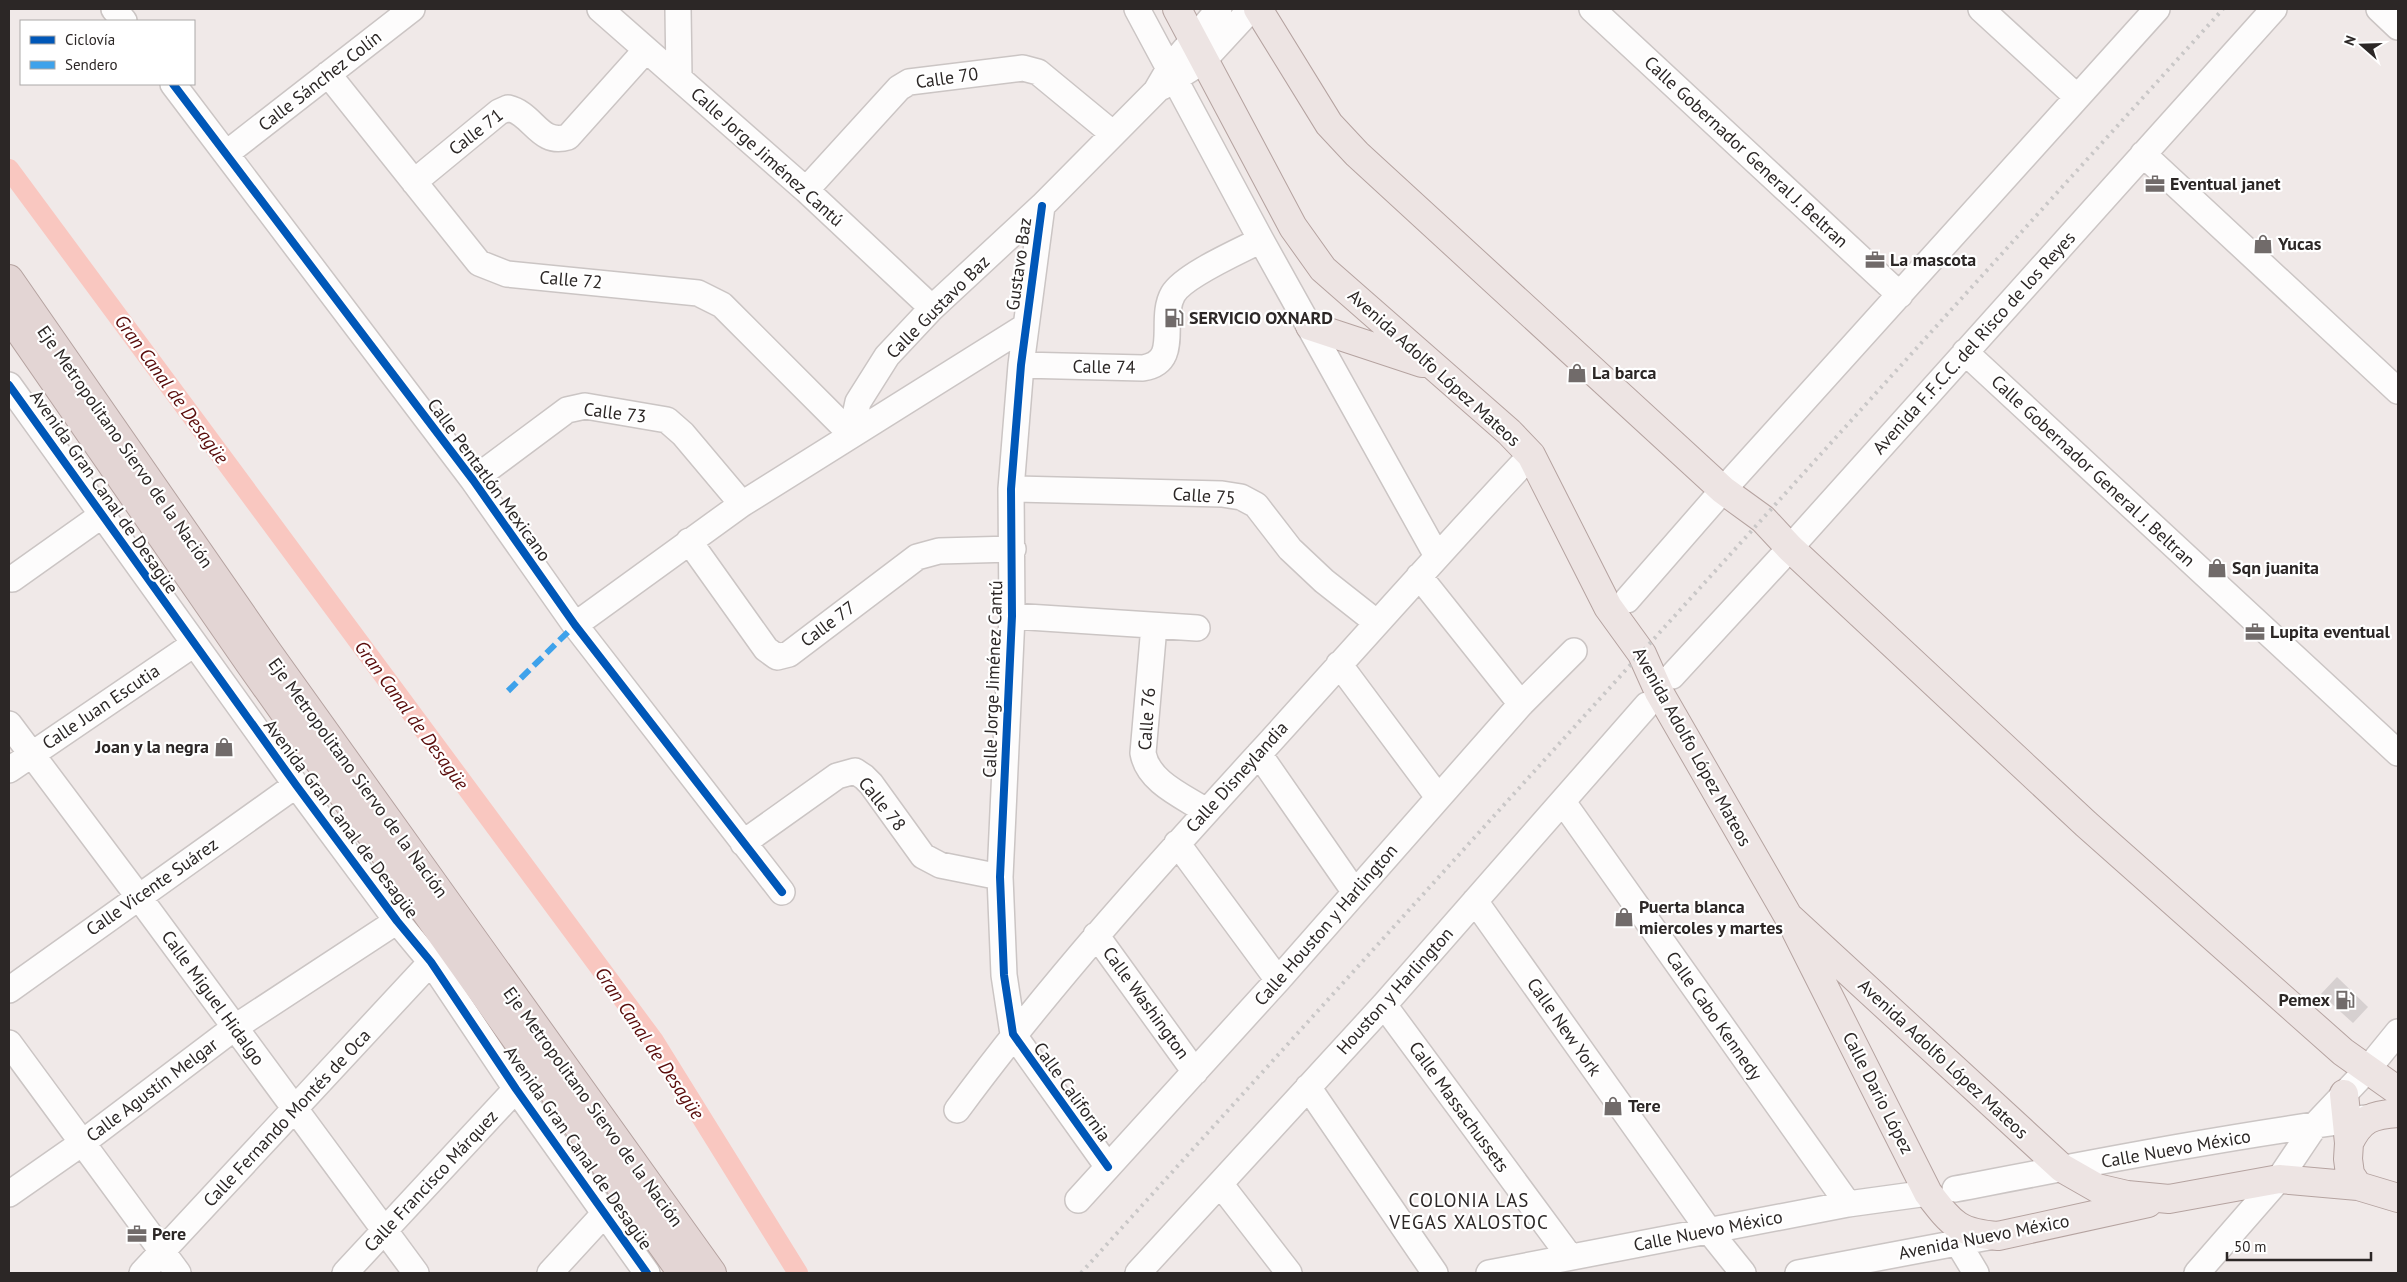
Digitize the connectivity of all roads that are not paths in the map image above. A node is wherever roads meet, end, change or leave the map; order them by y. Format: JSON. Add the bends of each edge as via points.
{"nodes":[{"id":1,"x":114,"y":9,"type":"edge"},
{"id":2,"x":412,"y":9,"type":"edge"},
{"id":3,"x":600,"y":9,"type":"edge"},
{"id":4,"x":678,"y":9,"type":"edge"},
{"id":5,"x":1137,"y":9,"type":"edge"},
{"id":6,"x":1176,"y":9,"type":"edge"},
{"id":7,"x":1219,"y":9,"type":"edge"},
{"id":8,"x":1250,"y":9,"type":"edge"},
{"id":9,"x":1258,"y":9,"type":"edge"},
{"id":10,"x":1592,"y":9,"type":"edge"},
{"id":11,"x":1981,"y":9,"type":"edge"},
{"id":12,"x":2157,"y":9,"type":"edge"},
{"id":13,"x":2274,"y":9,"type":"edge"},
{"id":14,"x":2379,"y":9,"type":"edge"},
{"id":15,"x":123,"y":20,"type":"edge"},
{"id":16,"x":2398,"y":27,"type":"edge"},
{"id":17,"x":1198,"y":50,"type":"junction"},
{"id":18,"x":645,"y":51,"type":"junction"},
{"id":19,"x":328,"y":74,"type":"junction"},
{"id":20,"x":679,"y":77,"type":"junction"},
{"id":21,"x":1168,"y":79,"type":"junction"},
{"id":22,"x":174,"y":85,"type":"edge"},
{"id":23,"x":2077,"y":97,"type":"junction"},
{"id":24,"x":1112,"y":133,"type":"junction"},
{"id":25,"x":1253,"y":151,"type":"junction"},
{"id":26,"x":227,"y":153,"type":"junction"},
{"id":27,"x":2143,"y":154,"type":"junction"},
{"id":28,"x":1223,"y":168,"type":"junction"},
{"id":29,"x":414,"y":182,"type":"junction"},
{"id":30,"x":806,"y":190,"type":"junction"},
{"id":31,"x":1042,"y":206,"type":"junction"},
{"id":32,"x":1261,"y":240,"type":"junction"},
{"id":33,"x":9,"y":279,"type":"edge"},
{"id":34,"x":1900,"y":295,"type":"junction"},
{"id":35,"x":932,"y":308,"type":"junction"},
{"id":36,"x":9,"y":316,"type":"edge"},
{"id":37,"x":1026,"y":326,"type":"junction"},
{"id":38,"x":1310,"y":326,"type":"junction"},
{"id":39,"x":1965,"y":352,"type":"junction"},
{"id":40,"x":1021,"y":365,"type":"junction"},
{"id":41,"x":1432,"y":366,"type":"junction"},
{"id":42,"x":2398,"y":391,"type":"edge"},
{"id":43,"x":14,"y":401,"type":"edge"},
{"id":44,"x":851,"y":434,"type":"junction"},
{"id":45,"x":1531,"y":455,"type":"junction"},
{"id":46,"x":472,"y":480,"type":"junction"},
{"id":47,"x":1011,"y":489,"type":"junction"},
{"id":48,"x":1723,"y":490,"type":"junction"},
{"id":49,"x":742,"y":504,"type":"junction"},
{"id":50,"x":102,"y":514,"type":"junction"},
{"id":51,"x":689,"y":542,"type":"junction"},
{"id":52,"x":1790,"y":548,"type":"junction"},
{"id":53,"x":1013,"y":549,"type":"junction"},
{"id":54,"x":1437,"y":556,"type":"junction"},
{"id":55,"x":1419,"y":576,"type":"junction"},
{"id":56,"x":12,"y":579,"type":"dead end"},
{"id":57,"x":1627,"y":600,"type":"dead end"},
{"id":58,"x":1012,"y":616,"type":"junction"},
{"id":59,"x":1376,"y":622,"type":"junction"},
{"id":60,"x":575,"y":625,"type":"junction"},
{"id":61,"x":1154,"y":626,"type":"junction"},
{"id":62,"x":1197,"y":628,"type":"dead end"},
{"id":63,"x":194,"y":644,"type":"junction"},
{"id":64,"x":1574,"y":650,"type":"dead end"},
{"id":65,"x":1339,"y":664,"type":"junction"},
{"id":66,"x":1672,"y":676,"type":"dead end"},
{"id":67,"x":1521,"y":704,"type":"junction"},
{"id":68,"x":1647,"y":705,"type":"dead end"},
{"id":69,"x":9,"y":724,"type":"edge"},
{"id":70,"x":2398,"y":753,"type":"edge"},
{"id":71,"x":32,"y":754,"type":"junction"},
{"id":72,"x":1259,"y":754,"type":"junction"},
{"id":73,"x":9,"y":770,"type":"edge"},
{"id":74,"x":296,"y":785,"type":"junction"},
{"id":75,"x":1438,"y":797,"type":"junction"},
{"id":76,"x":1563,"y":802,"type":"junction"},
{"id":77,"x":1206,"y":811,"type":"junction"},
{"id":78,"x":743,"y":842,"type":"junction"},
{"id":79,"x":1177,"y":844,"type":"junction"},
{"id":80,"x":1000,"y":877,"type":"junction"},
{"id":81,"x":1354,"y":891,"type":"junction"},
{"id":82,"x":782,"y":892,"type":"dead end"},
{"id":83,"x":138,"y":896,"type":"junction"},
{"id":84,"x":1475,"y":901,"type":"junction"},
{"id":85,"x":1788,"y":916,"type":"junction"},
{"id":86,"x":397,"y":920,"type":"junction"},
{"id":87,"x":1096,"y":935,"type":"junction"},
{"id":88,"x":430,"y":962,"type":"junction"},
{"id":89,"x":1278,"y":980,"type":"junction"},
{"id":90,"x":9,"y":990,"type":"edge"},
{"id":91,"x":1384,"y":1005,"type":"junction"},
{"id":92,"x":234,"y":1028,"type":"junction"},
{"id":93,"x":2398,"y":1032,"type":"edge"},
{"id":94,"x":1013,"y":1034,"type":"junction"},
{"id":95,"x":9,"y":1043,"type":"edge"},
{"id":96,"x":2366,"y":1070,"type":"junction"},
{"id":97,"x":1196,"y":1072,"type":"junction"},
{"id":98,"x":1308,"y":1087,"type":"junction"},
{"id":99,"x":516,"y":1089,"type":"junction"},
{"id":100,"x":2398,"y":1091,"type":"edge"},
{"id":101,"x":2344,"y":1094,"type":"junction"},
{"id":102,"x":296,"y":1109,"type":"junction"},
{"id":103,"x":957,"y":1110,"type":"dead end"},
{"id":104,"x":2398,"y":1113,"type":"edge"},
{"id":105,"x":2316,"y":1124,"type":"junction"},
{"id":106,"x":2355,"y":1127,"type":"junction"},
{"id":107,"x":82,"y":1143,"type":"junction"},
{"id":108,"x":1108,"y":1167,"type":"junction"},
{"id":109,"x":2062,"y":1168,"type":"junction"},
{"id":110,"x":2279,"y":1179,"type":"junction"},
{"id":111,"x":1221,"y":1185,"type":"junction"},
{"id":112,"x":2358,"y":1186,"type":"junction"},
{"id":113,"x":1955,"y":1189,"type":"dead end"},
{"id":114,"x":1928,"y":1193,"type":"junction"},
{"id":115,"x":9,"y":1194,"type":"edge"},
{"id":116,"x":2398,"y":1198,"type":"edge"},
{"id":117,"x":2169,"y":1199,"type":"junction"},
{"id":118,"x":1078,"y":1200,"type":"dead end"},
{"id":119,"x":1848,"y":1204,"type":"junction"},
{"id":120,"x":605,"y":1213,"type":"junction"},
{"id":121,"x":384,"y":1231,"type":"junction"},
{"id":122,"x":1710,"y":1232,"type":"junction"},
{"id":123,"x":1998,"y":1236,"type":"junction"},
{"id":124,"x":1958,"y":1244,"type":"junction"},
{"id":125,"x":162,"y":1252,"type":"junction"},
{"id":126,"x":1570,"y":1257,"type":"junction"},
{"id":127,"x":1889,"y":1265,"type":"edge"},
{"id":128,"x":1148,"y":1271,"type":"edge"},
{"id":129,"x":142,"y":1273,"type":"edge"},
{"id":130,"x":178,"y":1273,"type":"edge"},
{"id":131,"x":345,"y":1273,"type":"edge"},
{"id":132,"x":416,"y":1273,"type":"edge"},
{"id":133,"x":550,"y":1273,"type":"edge"},
{"id":134,"x":647,"y":1273,"type":"edge"},
{"id":135,"x":682,"y":1273,"type":"edge"},
{"id":136,"x":712,"y":1273,"type":"edge"},
{"id":137,"x":1289,"y":1273,"type":"edge"},
{"id":138,"x":1435,"y":1273,"type":"edge"},
{"id":139,"x":1489,"y":1273,"type":"edge"},
{"id":140,"x":1743,"y":1273,"type":"edge"},
{"id":141,"x":1798,"y":1273,"type":"edge"},
{"id":142,"x":1976,"y":1273,"type":"edge"},
{"id":143,"x":2197,"y":1273,"type":"edge"}],
"edges":[{"from":1,"to":15,"type":"street"},
{"from":2,"to":19,"type":"street","name":"Calle Sánchez Colín"},
{"from":3,"to":18,"type":"street","name":"Calle Jorge Jiménez Cantú"},
{"from":4,"to":20,"type":"street"},
{"from":5,"to":21,"type":"street"},
{"from":6,"to":17,"type":"main road","name":"Avenida Adolfo López Mateos"},
{"from":7,"to":17,"type":"street","name":"Calle Gustavo Baz"},
{"from":8,"to":17,"type":"street","name":"Calle Gustavo Baz"},
{"from":9,"to":48,"type":"main road","via":[[1329,124],[1357,154]]},
{"from":10,"to":34,"type":"street","name":"Calle Gobernador General J. Beltran"},
{"from":11,"to":23,"type":"street"},
{"from":12,"to":23,"type":"street"},
{"from":13,"to":27,"type":"street","name":"Avenida F.F.C.C. del Risco de los Reyes"},
{"from":14,"to":16,"type":"street"},
{"from":17,"to":21,"type":"street","name":"Calle Gustavo Baz"},
{"from":17,"to":25,"type":"main road","name":"Avenida Adolfo López Mateos"},
{"from":18,"to":20,"type":"street","name":"Calle Jorge Jiménez Cantú"},
{"from":18,"to":29,"type":"street","name":"Calle 71","via":[[568,138],[557,141],[545,137],[525,115],[508,108]]},
{"from":19,"to":26,"type":"street","name":"Calle Sánchez Colín"},
{"from":19,"to":29,"type":"street","name":"Calle 72"},
{"from":20,"to":30,"type":"street","name":"Calle Jorge Jiménez Cantú"},
{"from":21,"to":24,"type":"street","name":"Calle Gustavo Baz"},
{"from":21,"to":28,"type":"street"},
{"from":22,"to":26,"type":"street","name":"Calle Pentatlón Mexicano"},
{"from":23,"to":34,"type":"street"},
{"from":24,"to":30,"type":"street","name":"Calle 70","via":[[1038,72],[1022,68],[909,82],[899,88]]},
{"from":24,"to":31,"type":"street","name":"Calle Gustavo Baz"},
{"from":25,"to":28,"type":"street"},
{"from":25,"to":41,"type":"main road","name":"Avenida Adolfo López Mateos","via":[[1294,227],[1323,268]]},
{"from":26,"to":46,"type":"street","name":"Calle Pentatlón Mexicano"},
{"from":27,"to":39,"type":"street","name":"Avenida F.F.C.C. del Risco de los Reyes"},
{"from":27,"to":42,"type":"street"},
{"from":28,"to":32,"type":"street"},
{"from":29,"to":44,"type":"street","name":"Calle 72","via":[[479,263],[507,274],[698,293],[722,305]]},
{"from":30,"to":35,"type":"street","name":"Calle Jorge Jiménez Cantú"},
{"from":31,"to":35,"type":"street","name":"Calle Gustavo Baz"},
{"from":31,"to":37,"type":"street","name":"Gustavo Baz"},
{"from":32,"to":38,"type":"street"},
{"from":32,"to":40,"type":"street","name":"Calle 74","via":[[1186,280],[1173,294],[1167,312],[1166,352],[1162,361],[1153,366]]},
{"from":33,"to":136,"type":"highway","name":"Eje Metropolitano Siervo de la Nación","via":[[267,651]]},
{"from":34,"to":48,"type":"street"},
{"from":35,"to":44,"type":"street","name":"Calle Gustavo Baz","via":[[874,375],[858,402]]},
{"from":36,"to":135,"type":"highway","name":"Eje Metropolitano Siervo de la Nación","via":[[279,705]]},
{"from":37,"to":40,"type":"street","name":"Calle Jorge Jiménez Cantú"},
{"from":37,"to":44,"type":"street"},
{"from":38,"to":41,"type":"main road"},
{"from":38,"to":54,"type":"street"},
{"from":39,"to":52,"type":"street","name":"Avenida F.F.C.C. del Risco de los Reyes"},
{"from":39,"to":70,"type":"street","name":"Calle Gobernador General J. Beltran"},
{"from":40,"to":47,"type":"street","name":"Calle Jorge Jiménez Cantú"},
{"from":41,"to":45,"type":"main road","name":"Avenida Adolfo López Mateos"},
{"from":43,"to":50,"type":"street","name":"Avenida Gran Canal de Desagüe"},
{"from":44,"to":49,"type":"street"},
{"from":45,"to":54,"type":"street","name":"Calle Disneylandia"},
{"from":45,"to":85,"type":"main road","name":"Avenida Adolfo López Mateos","via":[[1608,607],[1642,654],[1659,692]]},
{"from":46,"to":49,"type":"street","name":"Calle 73","via":[[567,410],[585,406],[667,420],[684,434]]},
{"from":46,"to":60,"type":"street","name":"Calle Pentatlón Mexicano"},
{"from":47,"to":53,"type":"street","name":"Calle Jorge Jiménez Cantú"},
{"from":47,"to":59,"type":"street","name":"Calle 75","via":[[1241,497],[1256,505],[1290,549],[1324,581]]},
{"from":48,"to":52,"type":"main road","via":[[1763,519]]},
{"from":48,"to":57,"type":"street"},
{"from":49,"to":51,"type":"street"},
{"from":50,"to":56,"type":"street"},
{"from":50,"to":63,"type":"street","name":"Avenida Gran Canal de Desagüe"},
{"from":51,"to":53,"type":"street","name":"Calle 77","via":[[766,649],[777,657],[789,654],[917,557],[939,551]]},
{"from":51,"to":60,"type":"street"},
{"from":52,"to":66,"type":"street","name":"Avenida F.F.C.C. del Risco de los Reyes"},
{"from":52,"to":96,"type":"main road","via":[[2086,824]]},
{"from":53,"to":58,"type":"street","name":"Calle Jorge Jiménez Cantú"},
{"from":54,"to":55,"type":"street","name":"Calle Disneylandia"},
{"from":55,"to":59,"type":"street","name":"Calle Disneylandia"},
{"from":55,"to":67,"type":"street"},
{"from":58,"to":61,"type":"street"},
{"from":58,"to":80,"type":"street","name":"Calle Jorge Jiménez Cantú"},
{"from":59,"to":65,"type":"street","name":"Calle Disneylandia"},
{"from":60,"to":78,"type":"street","name":"Calle Pentatlón Mexicano"},
{"from":61,"to":62,"type":"street"},
{"from":61,"to":77,"type":"street","name":"Calle 76","via":[[1143,753],[1145,764],[1152,775]]},
{"from":63,"to":71,"type":"street","name":"Calle Juan Escutia"},
{"from":63,"to":74,"type":"street","name":"Avenida Gran Canal de Desagüe"},
{"from":64,"to":67,"type":"street","name":"Calle Houston y Harlington"},
{"from":65,"to":72,"type":"street","name":"Calle Disneylandia"},
{"from":65,"to":75,"type":"street"},
{"from":67,"to":75,"type":"street","name":"Calle Houston y Harlington"},
{"from":68,"to":76,"type":"street","name":"Houston y Harlington"},
{"from":69,"to":71,"type":"street","name":"Calle Miguel Hidalgo"},
{"from":71,"to":73,"type":"street","name":"Calle Juan Escutia"},
{"from":71,"to":83,"type":"street","name":"Calle Miguel Hidalgo"},
{"from":72,"to":77,"type":"street","name":"Calle Disneylandia"},
{"from":72,"to":81,"type":"street"},
{"from":74,"to":83,"type":"street","name":"Calle Vicente Suárez"},
{"from":74,"to":86,"type":"street","name":"Avenida Gran Canal de Desagüe"},
{"from":75,"to":81,"type":"street","name":"Calle Houston y Harlington"},
{"from":76,"to":84,"type":"street","name":"Houston y Harlington"},
{"from":76,"to":119,"type":"street","name":"Calle Cabo Kennedy"},
{"from":77,"to":79,"type":"street","name":"Calle Disneylandia"},
{"from":78,"to":80,"type":"street","name":"Calle 78","via":[[837,776],[855,771],[871,784],[923,856],[940,865]]},
{"from":78,"to":82,"type":"street","name":"Calle Pentatlón Mexicano"},
{"from":79,"to":87,"type":"street","name":"Calle Disneylandia"},
{"from":79,"to":89,"type":"street"},
{"from":80,"to":94,"type":"street","name":"Calle Jorge Jiménez Cantú","via":[[1004,975]]},
{"from":81,"to":89,"type":"street","name":"Calle Houston y Harlington"},
{"from":83,"to":90,"type":"street","name":"Calle Vicente Suárez"},
{"from":83,"to":92,"type":"street","name":"Calle Miguel Hidalgo"},
{"from":84,"to":91,"type":"street","name":"Houston y Harlington"},
{"from":84,"to":122,"type":"street","name":"Calle New York"},
{"from":85,"to":109,"type":"main road","name":"Avenida Adolfo López Mateos"},
{"from":85,"to":114,"type":"main road","name":"Calle Dario López"},
{"from":86,"to":88,"type":"street","name":"Avenida Gran Canal de Desagüe"},
{"from":86,"to":92,"type":"street","name":"Calle Agustín Melgar"},
{"from":87,"to":94,"type":"street","name":"Calle Disneylandia"},
{"from":87,"to":97,"type":"street","name":"Calle Washington"},
{"from":88,"to":99,"type":"street","name":"Avenida Gran Canal de Desagüe"},
{"from":88,"to":102,"type":"street","name":"Calle Fernando Montés de Oca"},
{"from":89,"to":97,"type":"street","name":"Calle Houston y Harlington"},
{"from":91,"to":98,"type":"street","name":"Houston y Harlington"},
{"from":91,"to":126,"type":"street","name":"Calle Massachussets"},
{"from":92,"to":102,"type":"street","name":"Calle Miguel Hidalgo"},
{"from":92,"to":107,"type":"street","name":"Calle Agustín Melgar"},
{"from":93,"to":96,"type":"street"},
{"from":94,"to":103,"type":"street","name":"Calle Disneylandia"},
{"from":94,"to":108,"type":"street","name":"Calle California"},
{"from":95,"to":107,"type":"street"},
{"from":96,"to":100,"type":"main road"},
{"from":96,"to":101,"type":"street"},
{"from":97,"to":108,"type":"street","name":"Calle Houston y Harlington"},
{"from":98,"to":111,"type":"street","name":"Houston y Harlington"},
{"from":98,"to":138,"type":"street"},
{"from":99,"to":120,"type":"street","name":"Avenida Gran Canal de Desagüe"},
{"from":99,"to":121,"type":"street","name":"Calle Francisco Márquez"},
{"from":101,"to":105,"type":"street"},
{"from":101,"to":106,"type":"main road"},
{"from":102,"to":121,"type":"street","name":"Calle Miguel Hidalgo"},
{"from":102,"to":125,"type":"street","name":"Calle Fernando Montés de Oca"},
{"from":104,"to":106,"type":"main road","name":"Calle Nuevo México"},
{"from":105,"to":106,"type":"street","name":"Calle Nuevo México"},
{"from":105,"to":109,"type":"street","name":"Calle Nuevo México"},
{"from":105,"to":110,"type":"street"},
{"from":106,"to":112,"type":"main road","via":[[2348,1159],[2350,1174]]},
{"from":107,"to":115,"type":"street","name":"Calle Agustín Melgar"},
{"from":107,"to":125,"type":"street"},
{"from":108,"to":118,"type":"street","name":"Calle Houston y Harlington"},
{"from":109,"to":113,"type":"street","name":"Calle Nuevo México"},
{"from":109,"to":117,"type":"main road","name":"Avenida Adolfo López Mateos","via":[[2097,1188]]},
{"from":110,"to":112,"type":"main road","name":"Avenida Adolfo López Mateos"},
{"from":110,"to":117,"type":"main road","name":"Avenida Adolfo López Mateos"},
{"from":110,"to":143,"type":"street"},
{"from":111,"to":128,"type":"street","name":"Houston y Harlington"},
{"from":111,"to":137,"type":"street"},
{"from":112,"to":116,"type":"main road","name":"Avenida Adolfo López Mateos"},
{"from":114,"to":119,"type":"street","name":"Calle Nuevo México"},
{"from":114,"to":123,"type":"main road","name":"Calle Dario López","via":[[1947,1217],[1962,1229]]},
{"from":117,"to":123,"type":"main road","name":"Avenida Nuevo México"},
{"from":119,"to":122,"type":"street","name":"Calle Nuevo México"},
{"from":120,"to":133,"type":"street"},
{"from":120,"to":134,"type":"street","name":"Avenida Gran Canal de Desagüe"},
{"from":121,"to":131,"type":"street","name":"Calle Francisco Márquez"},
{"from":121,"to":132,"type":"street","name":"Calle Miguel Hidalgo"},
{"from":122,"to":126,"type":"street","name":"Calle Nuevo México"},
{"from":122,"to":140,"type":"street","name":"Calle New York"},
{"from":123,"to":124,"type":"street","name":"Avenida Nuevo México"},
{"from":124,"to":127,"type":"street","name":"Avenida Nuevo México"},
{"from":124,"to":142,"type":"street"},
{"from":125,"to":129,"type":"street","name":"Calle Fernando Montés de Oca"},
{"from":125,"to":130,"type":"street"},
{"from":126,"to":139,"type":"street","name":"Calle Nuevo México"},
{"from":127,"to":141,"type":"street","name":"Avenida Nuevo México"}]}
